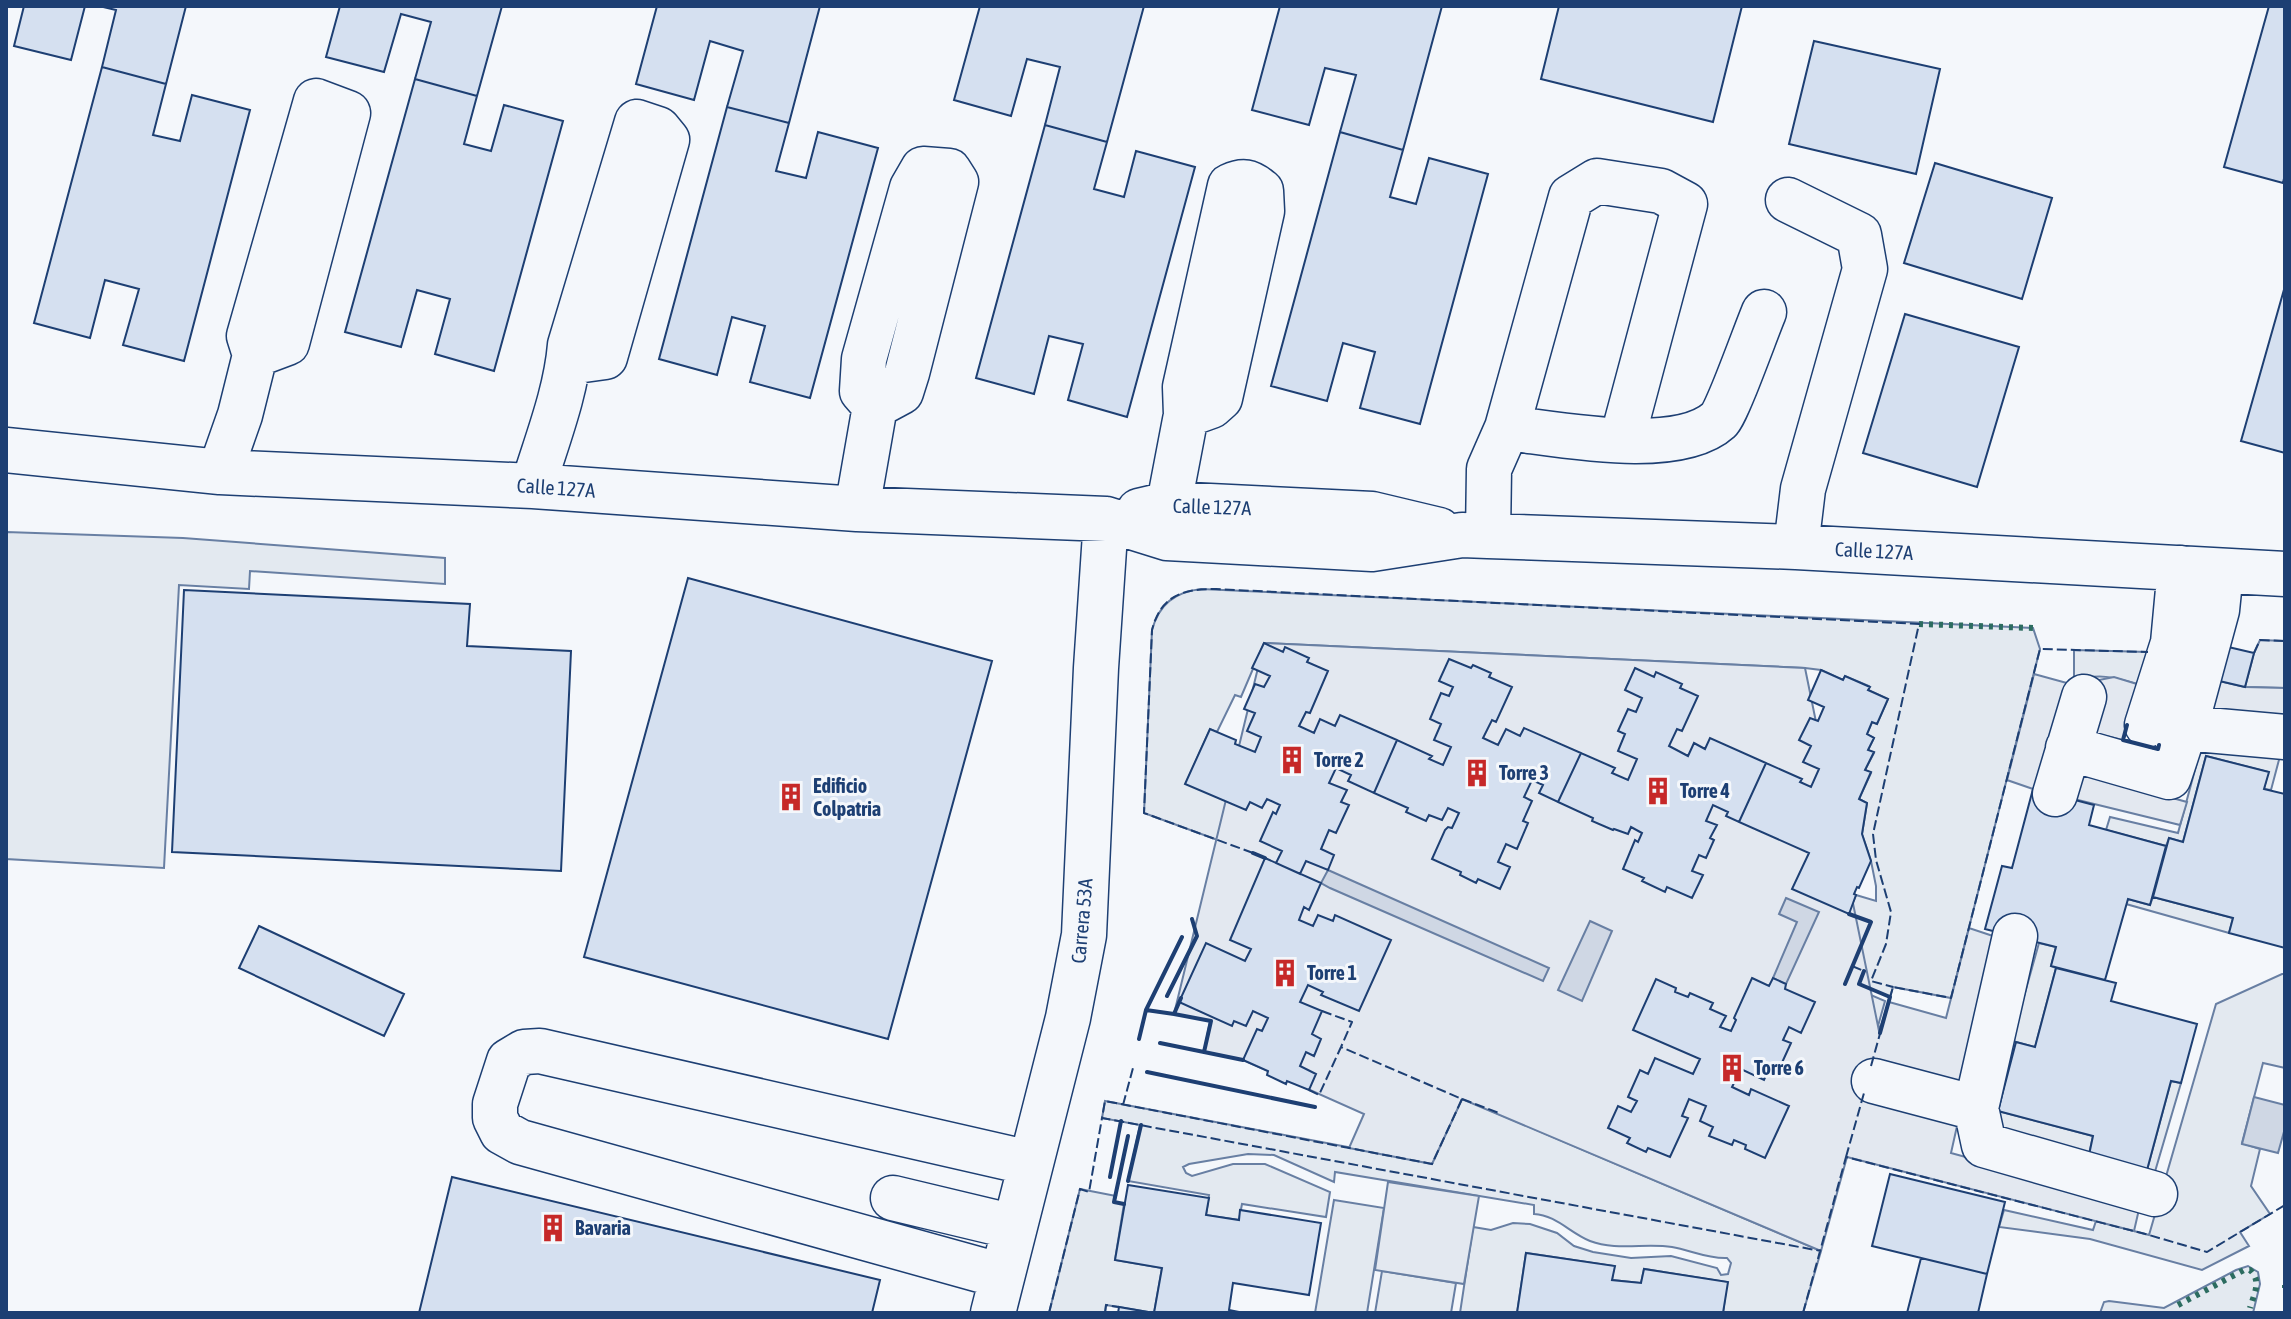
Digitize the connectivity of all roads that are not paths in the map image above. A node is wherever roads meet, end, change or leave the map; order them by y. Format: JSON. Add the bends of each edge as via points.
{"nodes":[{"id":1,"x":1788,"y":200,"type":"dead end"},
{"id":2,"x":1764,"y":312,"type":"dead end"},
{"id":3,"x":255,"y":355,"type":"junction"},
{"id":4,"x":569,"y":362,"type":"dead end"},
{"id":5,"x":875,"y":406,"type":"dead end"},
{"id":6,"x":1186,"y":415,"type":"dead end"},
{"id":7,"x":1507,"y":428,"type":"junction"},
{"id":8,"x":1622,"y":440,"type":"junction"},
{"id":9,"x":6,"y":450,"type":"edge"},
{"id":10,"x":220,"y":472,"type":"junction"},
{"id":11,"x":533,"y":486,"type":"junction"},
{"id":12,"x":1169,"y":504,"type":"junction"},
{"id":13,"x":857,"y":509,"type":"junction"},
{"id":14,"x":1106,"y":519,"type":"junction"},
{"id":15,"x":1475,"y":536,"type":"junction"},
{"id":16,"x":1796,"y":547,"type":"junction"},
{"id":17,"x":2200,"y":570,"type":"junction"},
{"id":18,"x":2285,"y":574,"type":"edge"},
{"id":19,"x":2084,"y":697,"type":"dead end"},
{"id":20,"x":2166,"y":727,"type":"junction"},
{"id":21,"x":2284,"y":733,"type":"edge"},
{"id":22,"x":2068,"y":748,"type":"junction"},
{"id":23,"x":2055,"y":794,"type":"dead end"},
{"id":24,"x":2015,"y":936,"type":"dead end"},
{"id":25,"x":1874,"y":1081,"type":"dead end"},
{"id":26,"x":1976,"y":1108,"type":"junction"},
{"id":27,"x":1030,"y":1163,"type":"junction"},
{"id":28,"x":2155,"y":1194,"type":"dead end"},
{"id":29,"x":893,"y":1198,"type":"dead end"},
{"id":30,"x":1014,"y":1227,"type":"junction"},
{"id":31,"x":998,"y":1294,"type":"edge"}],
"edges":[{"from":1,"to":16,"type":"street","via":[[1859,235],[1865,269],[1803,489]]},
{"from":2,"to":8,"type":"street","via":[[1721,419],[1663,440]]},
{"from":3,"to":3,"type":"street","via":[[249,336],[316,101],[348,113],[287,343]]},
{"from":3,"to":10,"type":"street"},
{"from":4,"to":11,"type":"street"},
{"from":5,"to":13,"type":"street"},
{"from":6,"to":12,"type":"street"},
{"from":7,"to":8,"type":"street"},
{"from":7,"to":8,"type":"street","via":[[1571,197],[1597,181],[1661,191],[1685,204]]},
{"from":7,"to":15,"type":"street","via":[[1489,469]]},
{"from":9,"to":10,"type":"street","name":"Calle 127A"},
{"from":10,"to":11,"type":"street","name":"Calle 127A"},
{"from":11,"to":13,"type":"street","name":"Calle 127A"},
{"from":12,"to":14,"type":"street","name":"Calle 127A"},
{"from":12,"to":15,"type":"street","name":"Calle 127A","via":[[1372,514]]},
{"from":13,"to":14,"type":"street","name":"Calle 127A"},
{"from":14,"to":15,"type":"street","name":"Calle 127A","via":[[1167,538],[1372,549]]},
{"from":14,"to":27,"type":"street","name":"Carrera 53A","via":[[1084,935]]},
{"from":15,"to":16,"type":"street","name":"Calle 127A"},
{"from":16,"to":17,"type":"street","name":"Calle 127A"},
{"from":17,"to":18,"type":"street","name":"Calle 127A"},
{"from":17,"to":20,"type":"street","via":[[2173,643]]},
{"from":19,"to":22,"type":"street"},
{"from":20,"to":21,"type":"street"},
{"from":20,"to":22,"type":"street","via":[[2169,777]]},
{"from":22,"to":23,"type":"street"},
{"from":24,"to":26,"type":"street"},
{"from":25,"to":26,"type":"street"},
{"from":26,"to":28,"type":"street","via":[[1984,1145]]},
{"from":27,"to":30,"type":"street","name":"Carrera 53A"},
{"from":27,"to":31,"type":"street","via":[[540,1051],[509,1061],[495,1104],[502,1132],[520,1142]]},
{"from":29,"to":30,"type":"street"},
{"from":30,"to":31,"type":"street","name":"Carrera 53A"}]}
